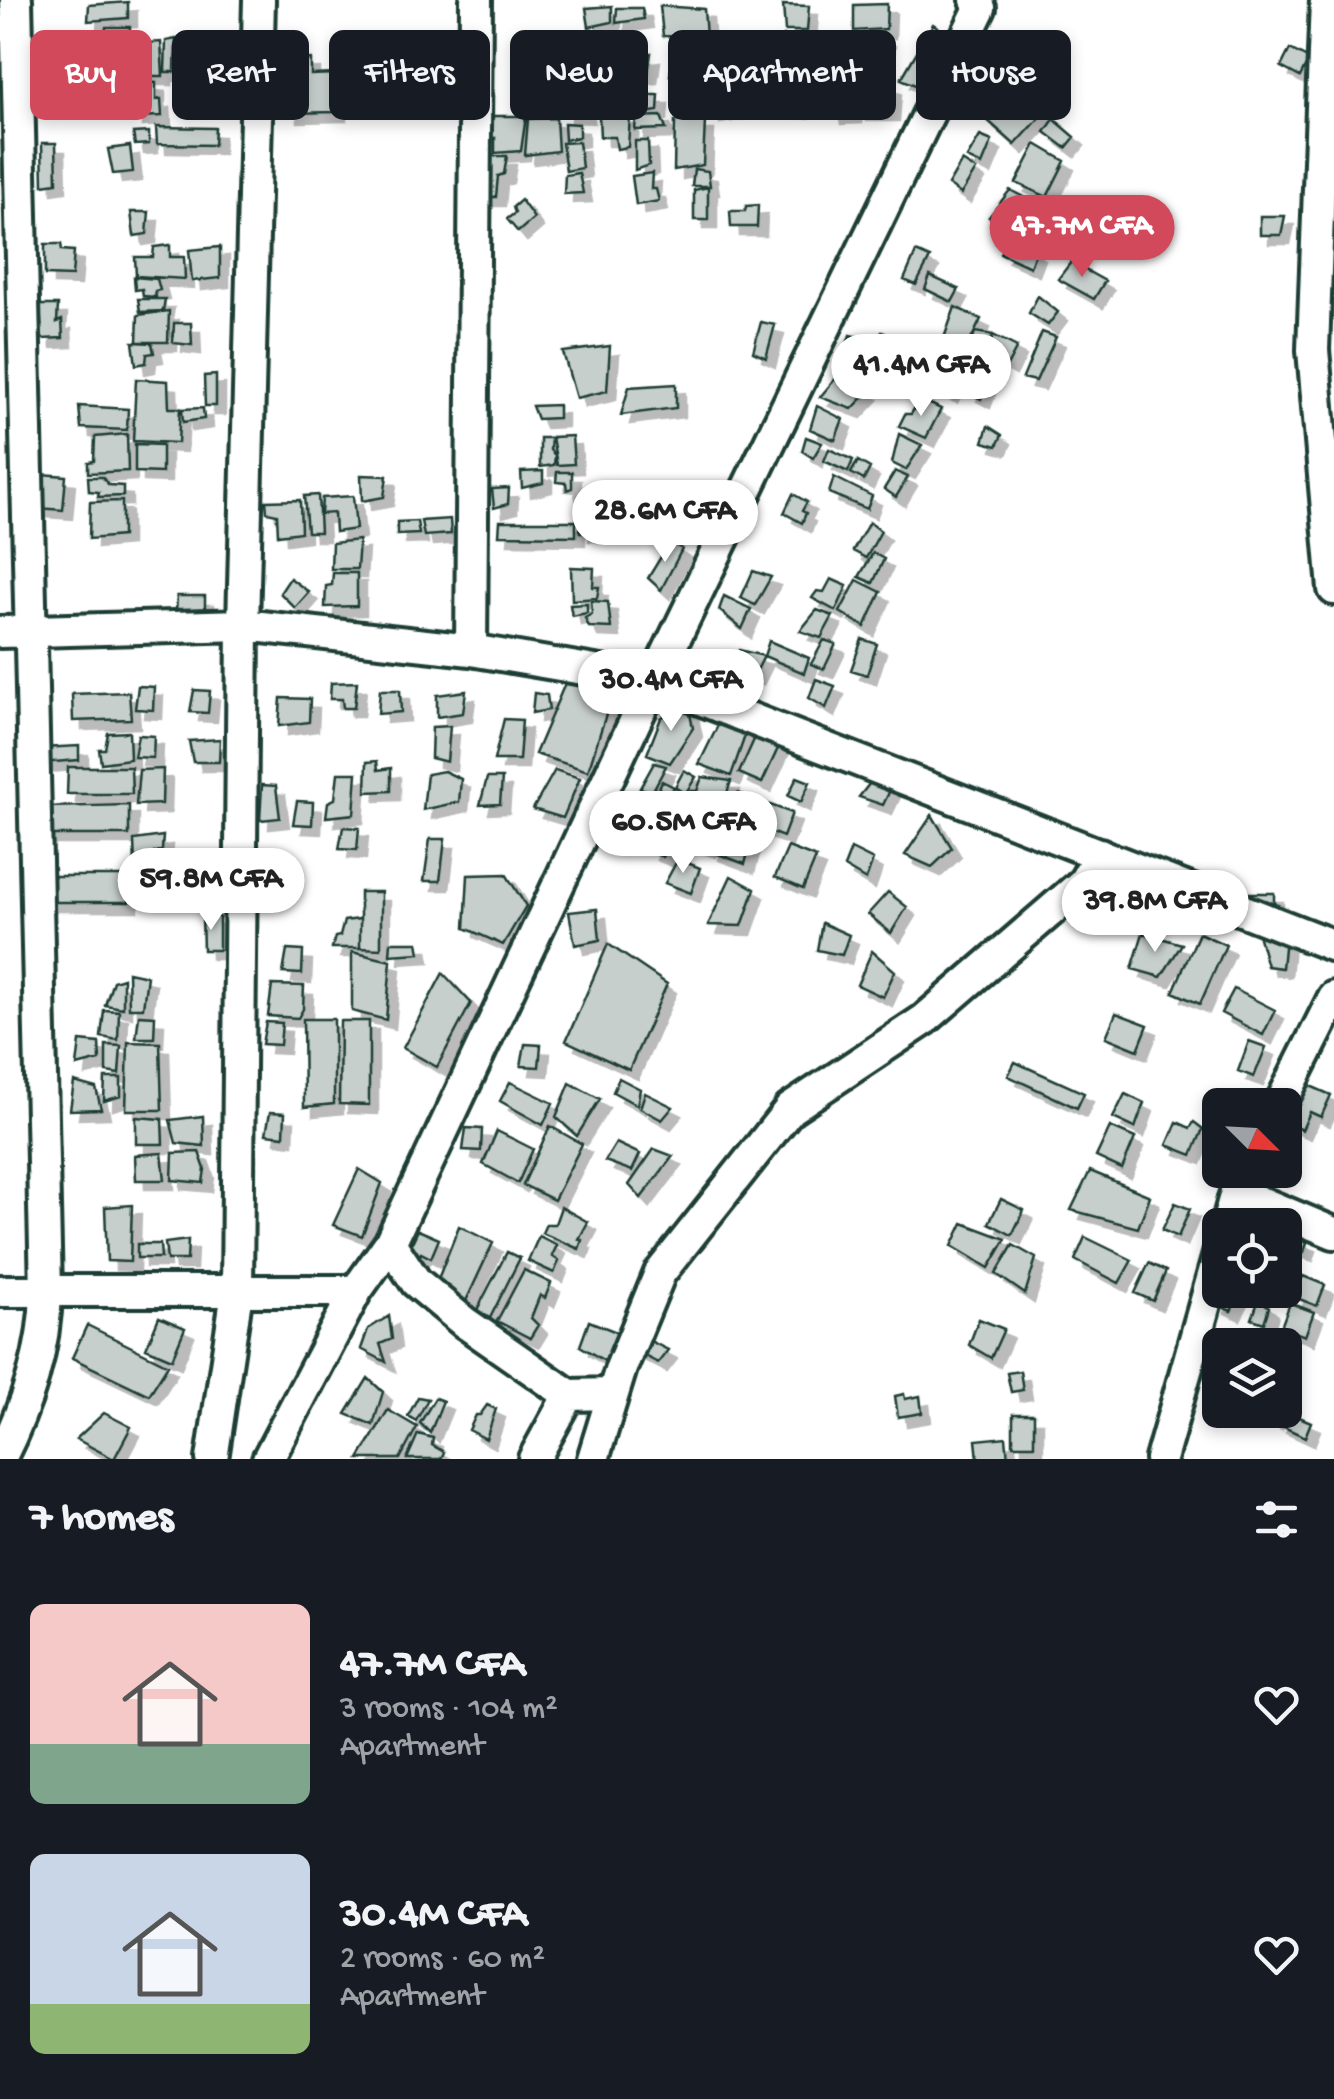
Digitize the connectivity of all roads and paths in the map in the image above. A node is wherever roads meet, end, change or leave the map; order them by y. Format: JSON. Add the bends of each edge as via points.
{"nodes":[{"id":1,"x":16,"y":0,"type":"edge"},
{"id":2,"x":259,"y":0,"type":"edge"},
{"id":3,"x":476,"y":0,"type":"edge"},
{"id":4,"x":976,"y":0,"type":"edge"},
{"id":5,"x":1326,"y":0,"type":"edge"},
{"id":6,"x":1324,"y":354,"type":"edge"},
{"id":7,"x":1334,"y":589,"type":"edge"},
{"id":8,"x":243,"y":625,"type":"junction"},
{"id":9,"x":0,"y":632,"type":"edge"},
{"id":10,"x":32,"y":632,"type":"junction"},
{"id":11,"x":471,"y":650,"type":"junction"},
{"id":12,"x":654,"y":681,"type":"junction"},
{"id":13,"x":1100,"y":854,"type":"junction"},
{"id":14,"x":1334,"y":946,"type":"edge"},
{"id":15,"x":1334,"y":997,"type":"edge"},
{"id":16,"x":1288,"y":1088,"type":"edge"},
{"id":17,"x":1254,"y":1188,"type":"edge"},
{"id":18,"x":1334,"y":1233,"type":"edge"},
{"id":19,"x":390,"y":1244,"type":"junction"},
{"id":20,"x":0,"y":1291,"type":"edge"},
{"id":21,"x":46,"y":1291,"type":"junction"},
{"id":22,"x":237,"y":1292,"type":"junction"},
{"id":23,"x":356,"y":1292,"type":"junction"},
{"id":24,"x":1204,"y":1308,"type":"edge"},
{"id":25,"x":613,"y":1394,"type":"junction"},
{"id":26,"x":568,"y":1395,"type":"junction"},
{"id":27,"x":0,"y":1458,"type":"edge"},
{"id":28,"x":212,"y":1459,"type":"edge"},
{"id":29,"x":268,"y":1459,"type":"edge"},
{"id":30,"x":534,"y":1459,"type":"edge"},
{"id":31,"x":593,"y":1459,"type":"edge"},
{"id":32,"x":1161,"y":1459,"type":"edge"}],
"edges":[{"from":1,"to":10,"type":"street"},
{"from":2,"to":8,"type":"street"},
{"from":3,"to":11,"type":"street"},
{"from":4,"to":12,"type":"street","via":[[980,8]]},
{"from":5,"to":6,"type":"street"},
{"from":6,"to":7,"type":"street"},
{"from":8,"to":10,"type":"street"},
{"from":8,"to":11,"type":"street"},
{"from":8,"to":22,"type":"street"},
{"from":9,"to":10,"type":"street"},
{"from":10,"to":21,"type":"street"},
{"from":11,"to":12,"type":"street"},
{"from":12,"to":13,"type":"street"},
{"from":12,"to":19,"type":"street"},
{"from":13,"to":14,"type":"street"},
{"from":13,"to":25,"type":"street","via":[[1084,882],[924,1020],[790,1108],[660,1272]]},
{"from":15,"to":16,"type":"street"},
{"from":17,"to":18,"type":"street"},
{"from":19,"to":23,"type":"street"},
{"from":19,"to":26,"type":"street","via":[[416,1282]]},
{"from":20,"to":21,"type":"street"},
{"from":21,"to":22,"type":"street"},
{"from":21,"to":27,"type":"street","via":[[45,1332],[22,1415]]},
{"from":22,"to":23,"type":"street"},
{"from":22,"to":28,"type":"street"},
{"from":23,"to":29,"type":"street"},
{"from":24,"to":32,"type":"street"},
{"from":25,"to":26,"type":"street"},
{"from":25,"to":31,"type":"street"},
{"from":26,"to":30,"type":"street"}]}
